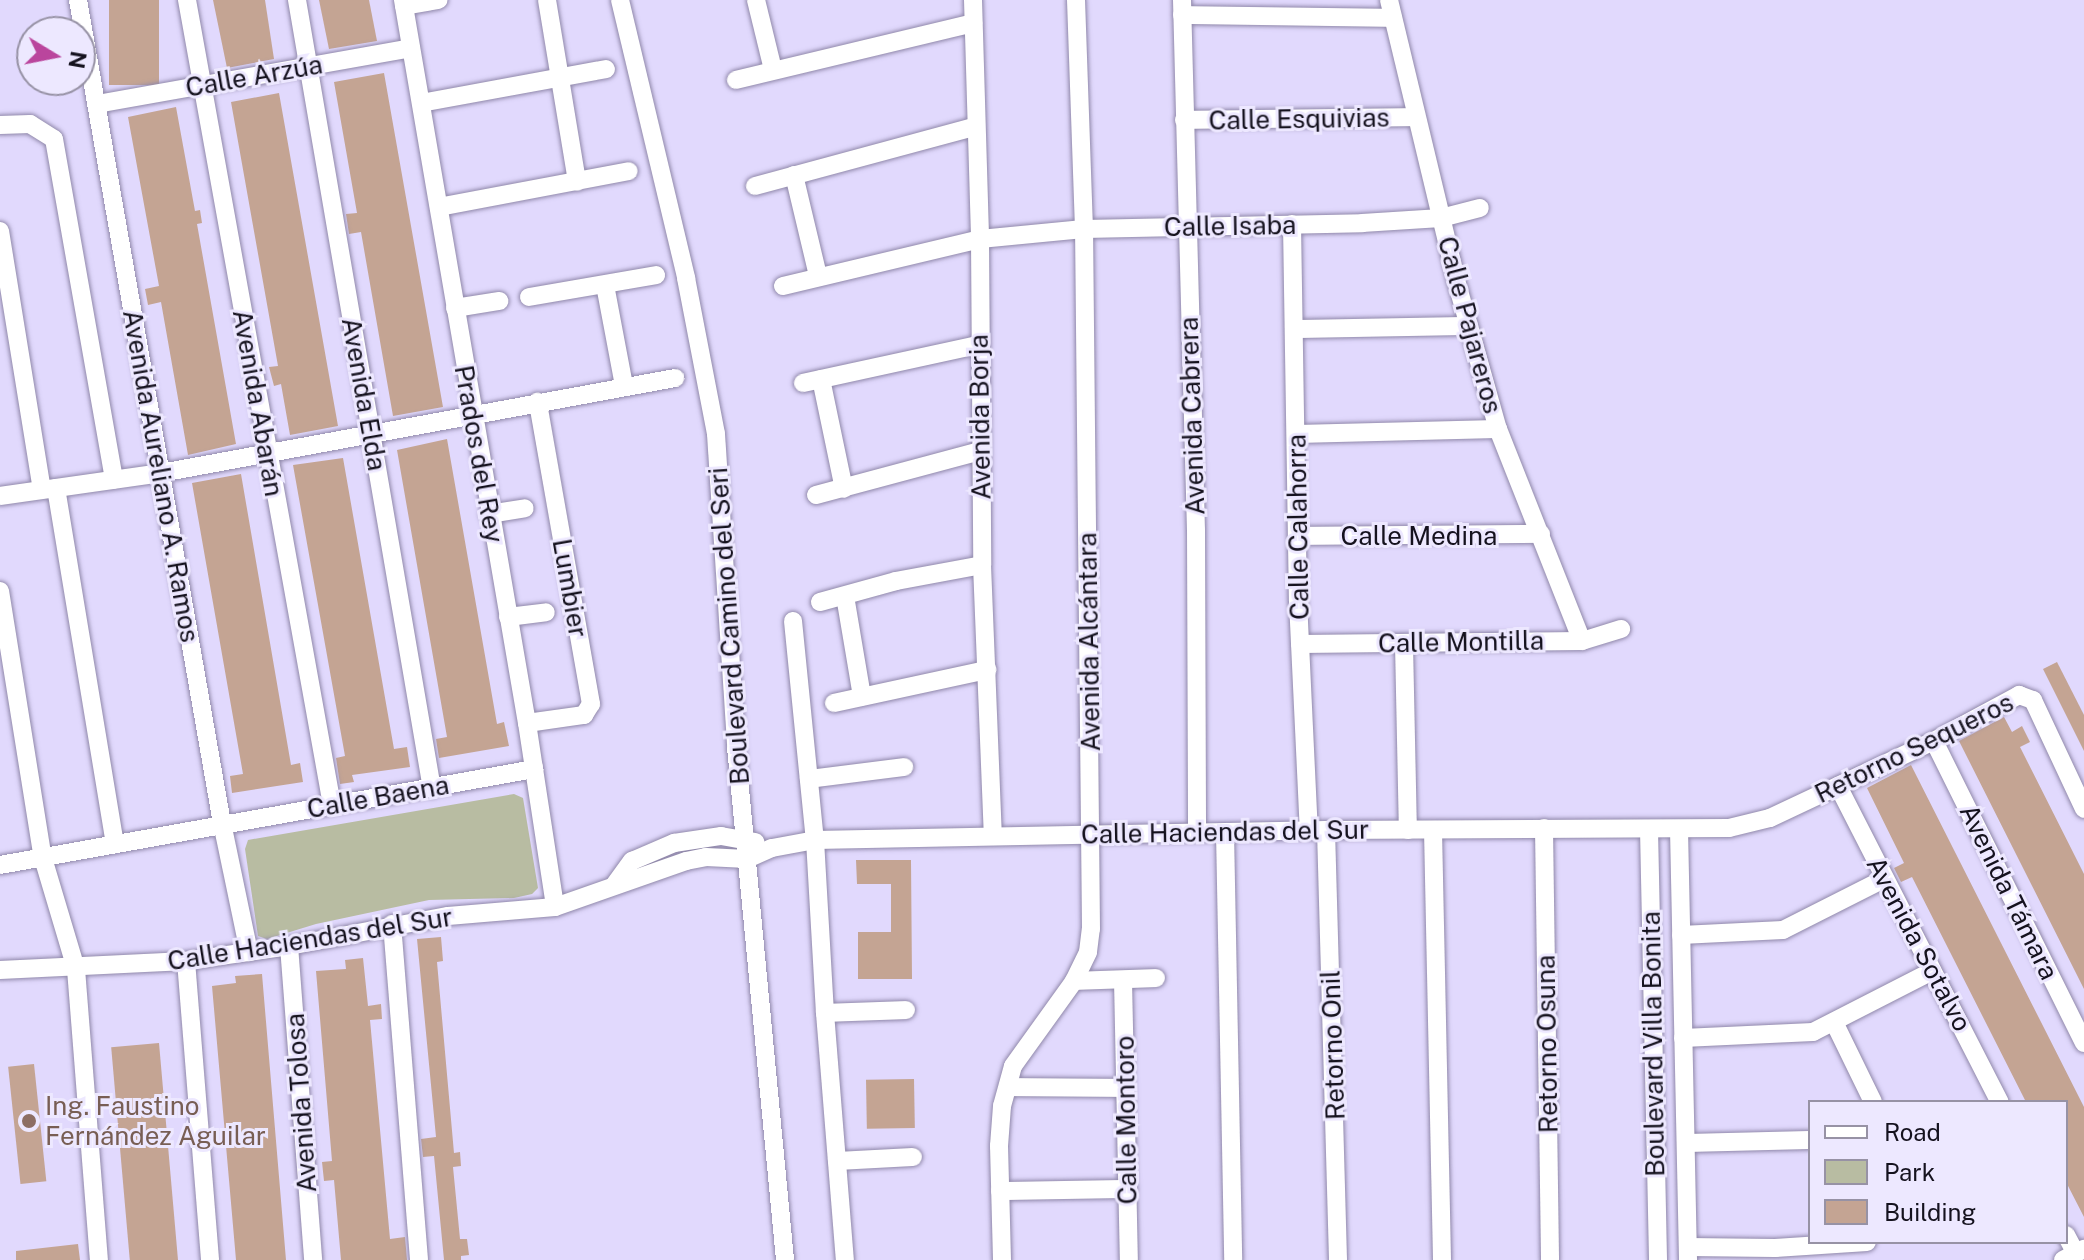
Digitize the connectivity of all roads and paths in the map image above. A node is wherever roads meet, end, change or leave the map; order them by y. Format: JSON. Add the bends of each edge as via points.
{"nodes":[{"id":1,"x":78,"y":0,"type":"edge"},
{"id":2,"x":187,"y":0,"type":"edge"},
{"id":3,"x":297,"y":0,"type":"edge"},
{"id":4,"x":438,"y":0,"type":"edge"},
{"id":5,"x":547,"y":0,"type":"edge"},
{"id":6,"x":620,"y":0,"type":"edge"},
{"id":7,"x":756,"y":0,"type":"edge"},
{"id":8,"x":973,"y":0,"type":"edge"},
{"id":9,"x":1076,"y":0,"type":"edge"},
{"id":10,"x":403,"y":3,"type":"edge"},
{"id":11,"x":1182,"y":8,"type":"edge"},
{"id":12,"x":1391,"y":9,"type":"edge"},
{"id":13,"x":973,"y":23,"type":"junction"},
{"id":14,"x":411,"y":48,"type":"junction"},
{"id":15,"x":309,"y":66,"type":"junction"},
{"id":16,"x":606,"y":69,"type":"dead end"},
{"id":17,"x":773,"y":70,"type":"junction"},
{"id":18,"x":560,"y":79,"type":"junction"},
{"id":19,"x":736,"y":80,"type":"dead end"},
{"id":20,"x":203,"y":86,"type":"junction"},
{"id":21,"x":421,"y":103,"type":"junction"},
{"id":22,"x":97,"y":104,"type":"junction"},
{"id":23,"x":1414,"y":117,"type":"junction"},
{"id":24,"x":1184,"y":120,"type":"junction"},
{"id":25,"x":0,"y":125,"type":"edge"},
{"id":26,"x":974,"y":127,"type":"junction"},
{"id":27,"x":629,"y":171,"type":"dead end"},
{"id":28,"x":794,"y":175,"type":"junction"},
{"id":29,"x":577,"y":182,"type":"junction"},
{"id":30,"x":755,"y":186,"type":"dead end"},
{"id":31,"x":439,"y":207,"type":"junction"},
{"id":32,"x":1480,"y":208,"type":"dead end"},
{"id":33,"x":1441,"y":218,"type":"junction"},
{"id":34,"x":1292,"y":224,"type":"junction"},
{"id":35,"x":1186,"y":227,"type":"junction"},
{"id":36,"x":1084,"y":229,"type":"junction"},
{"id":37,"x":0,"y":231,"type":"edge"},
{"id":38,"x":980,"y":239,"type":"junction"},
{"id":39,"x":656,"y":275,"type":"dead end"},
{"id":40,"x":818,"y":276,"type":"junction"},
{"id":41,"x":605,"y":285,"type":"junction"},
{"id":42,"x":783,"y":286,"type":"dead end"},
{"id":43,"x":529,"y":297,"type":"dead end"},
{"id":44,"x":499,"y":301,"type":"dead end"},
{"id":45,"x":455,"y":308,"type":"junction"},
{"id":46,"x":1468,"y":326,"type":"junction"},
{"id":47,"x":1294,"y":329,"type":"junction"},
{"id":48,"x":978,"y":345,"type":"junction"},
{"id":49,"x":675,"y":378,"type":"dead end"},
{"id":50,"x":624,"y":386,"type":"junction"},
{"id":51,"x":538,"y":402,"type":"junction"},
{"id":52,"x":473,"y":414,"type":"junction"},
{"id":53,"x":1498,"y":429,"type":"junction"},
{"id":54,"x":370,"y":434,"type":"junction"},
{"id":55,"x":1296,"y":434,"type":"junction"},
{"id":56,"x":980,"y":451,"type":"junction"},
{"id":57,"x":267,"y":452,"type":"junction"},
{"id":58,"x":161,"y":473,"type":"junction"},
{"id":59,"x":114,"y":480,"type":"junction"},
{"id":60,"x":49,"y":489,"type":"junction"},
{"id":61,"x":844,"y":489,"type":"junction"},
{"id":62,"x":816,"y":495,"type":"dead end"},
{"id":63,"x":0,"y":496,"type":"edge"},
{"id":64,"x":525,"y":508,"type":"dead end"},
{"id":65,"x":489,"y":514,"type":"junction"},
{"id":66,"x":1541,"y":534,"type":"junction"},
{"id":67,"x":1298,"y":536,"type":"junction"},
{"id":68,"x":982,"y":565,"type":"junction"},
{"id":69,"x":0,"y":591,"type":"edge"},
{"id":70,"x":845,"y":596,"type":"junction"},
{"id":71,"x":820,"y":602,"type":"dead end"},
{"id":72,"x":546,"y":612,"type":"dead end"},
{"id":73,"x":508,"y":617,"type":"junction"},
{"id":74,"x":793,"y":621,"type":"dead end"},
{"id":75,"x":1621,"y":629,"type":"dead end"},
{"id":76,"x":1582,"y":641,"type":"junction"},
{"id":77,"x":1300,"y":644,"type":"junction"},
{"id":78,"x":1404,"y":644,"type":"junction"},
{"id":79,"x":987,"y":670,"type":"junction"},
{"id":80,"x":862,"y":697,"type":"junction"},
{"id":81,"x":834,"y":703,"type":"dead end"},
{"id":82,"x":527,"y":723,"type":"junction"},
{"id":83,"x":1934,"y":741,"type":"junction"},
{"id":84,"x":904,"y":767,"type":"dead end"},
{"id":85,"x":534,"y":769,"type":"junction"},
{"id":86,"x":809,"y":779,"type":"junction"},
{"id":87,"x":1838,"y":786,"type":"junction"},
{"id":88,"x":432,"y":789,"type":"junction"},
{"id":89,"x":332,"y":805,"type":"junction"},
{"id":90,"x":2084,"y":809,"type":"edge"},
{"id":91,"x":222,"y":823,"type":"junction"},
{"id":92,"x":1544,"y":828,"type":"junction"},
{"id":93,"x":1649,"y":829,"type":"junction"},
{"id":94,"x":1679,"y":829,"type":"junction"},
{"id":95,"x":1317,"y":830,"type":"junction"},
{"id":96,"x":1408,"y":830,"type":"junction"},
{"id":97,"x":1433,"y":830,"type":"junction"},
{"id":98,"x":1197,"y":832,"type":"junction"},
{"id":99,"x":1225,"y":832,"type":"junction"},
{"id":100,"x":1092,"y":833,"type":"junction"},
{"id":101,"x":993,"y":835,"type":"junction"},
{"id":102,"x":745,"y":838,"type":"junction"},
{"id":103,"x":815,"y":840,"type":"junction"},
{"id":104,"x":115,"y":844,"type":"junction"},
{"id":105,"x":772,"y":848,"type":"junction"},
{"id":106,"x":43,"y":858,"type":"junction"},
{"id":107,"x":747,"y":859,"type":"junction"},
{"id":108,"x":0,"y":865,"type":"edge"},
{"id":109,"x":1884,"y":879,"type":"junction"},
{"id":110,"x":615,"y":884,"type":"junction"},
{"id":111,"x":555,"y":907,"type":"junction"},
{"id":112,"x":392,"y":924,"type":"junction"},
{"id":113,"x":1681,"y":935,"type":"junction"},
{"id":114,"x":289,"y":946,"type":"junction"},
{"id":115,"x":249,"y":952,"type":"junction"},
{"id":116,"x":186,"y":961,"type":"junction"},
{"id":117,"x":76,"y":969,"type":"junction"},
{"id":118,"x":0,"y":970,"type":"edge"},
{"id":119,"x":1932,"y":971,"type":"junction"},
{"id":120,"x":1156,"y":978,"type":"dead end"},
{"id":121,"x":1123,"y":980,"type":"junction"},
{"id":122,"x":1074,"y":981,"type":"junction"},
{"id":123,"x":906,"y":1010,"type":"dead end"},
{"id":124,"x":825,"y":1013,"type":"junction"},
{"id":125,"x":1834,"y":1022,"type":"junction"},
{"id":126,"x":1683,"y":1038,"type":"junction"},
{"id":127,"x":2084,"y":1043,"type":"edge"},
{"id":128,"x":1008,"y":1087,"type":"junction"},
{"id":129,"x":1125,"y":1088,"type":"junction"},
{"id":130,"x":1872,"y":1100,"type":"edge"},
{"id":131,"x":1999,"y":1100,"type":"edge"},
{"id":132,"x":1808,"y":1140,"type":"edge"},
{"id":133,"x":1686,"y":1143,"type":"junction"},
{"id":134,"x":913,"y":1157,"type":"dead end"},
{"id":135,"x":837,"y":1161,"type":"junction"},
{"id":136,"x":1128,"y":1189,"type":"junction"},
{"id":137,"x":1000,"y":1191,"type":"junction"},
{"id":138,"x":1836,"y":1244,"type":"edge"},
{"id":139,"x":1688,"y":1254,"type":"edge"},
{"id":140,"x":99,"y":1260,"type":"edge"},
{"id":141,"x":210,"y":1260,"type":"edge"},
{"id":142,"x":313,"y":1260,"type":"edge"},
{"id":143,"x":419,"y":1260,"type":"edge"},
{"id":144,"x":785,"y":1260,"type":"edge"},
{"id":145,"x":845,"y":1260,"type":"edge"},
{"id":146,"x":1002,"y":1260,"type":"edge"},
{"id":147,"x":1129,"y":1260,"type":"edge"},
{"id":148,"x":1233,"y":1260,"type":"edge"},
{"id":149,"x":1338,"y":1260,"type":"edge"},
{"id":150,"x":1442,"y":1260,"type":"edge"},
{"id":151,"x":1550,"y":1260,"type":"edge"},
{"id":152,"x":1658,"y":1260,"type":"edge"}],
"edges":[{"from":1,"to":22,"type":"street","name":"Avenida Aureliano A. Ramos"},
{"from":2,"to":20,"type":"street","name":"Avenida Abarán"},
{"from":3,"to":15,"type":"street","name":"Avenida Elda"},
{"from":4,"to":10,"type":"street"},
{"from":5,"to":18,"type":"street"},
{"from":6,"to":102,"type":"street","name":"Boulevard Camino del Seri","via":[[712,407]]},
{"from":7,"to":17,"type":"street"},
{"from":8,"to":13,"type":"street","name":"Avenida Borja"},
{"from":9,"to":36,"type":"street","name":"Avenida Alcántara"},
{"from":10,"to":14,"type":"street","name":"Prados del Rey"},
{"from":11,"to":12,"type":"street"},
{"from":11,"to":24,"type":"street","name":"Avenida Cabrera"},
{"from":12,"to":23,"type":"street","name":"Calle Pajareros"},
{"from":13,"to":17,"type":"street"},
{"from":13,"to":26,"type":"street","name":"Avenida Borja"},
{"from":14,"to":15,"type":"street","name":"Calle Arzúa"},
{"from":14,"to":21,"type":"street","name":"Prados del Rey"},
{"from":15,"to":20,"type":"street","name":"Calle Arzúa"},
{"from":15,"to":54,"type":"street","name":"Avenida Elda"},
{"from":16,"to":18,"type":"street"},
{"from":17,"to":19,"type":"street"},
{"from":18,"to":21,"type":"street"},
{"from":18,"to":29,"type":"street"},
{"from":20,"to":22,"type":"street","name":"Calle Arzúa"},
{"from":20,"to":57,"type":"street","name":"Avenida Abarán"},
{"from":21,"to":31,"type":"street","name":"Prados del Rey"},
{"from":22,"to":58,"type":"street","name":"Avenida Aureliano A. Ramos"},
{"from":23,"to":24,"type":"street","name":"Calle Esquivias"},
{"from":23,"to":33,"type":"street","name":"Calle Pajareros"},
{"from":24,"to":35,"type":"street","name":"Avenida Cabrera"},
{"from":25,"to":59,"type":"street","via":[[30,124],[54,139]]},
{"from":26,"to":28,"type":"street"},
{"from":26,"to":38,"type":"street","name":"Avenida Borja"},
{"from":27,"to":29,"type":"street"},
{"from":28,"to":30,"type":"street"},
{"from":28,"to":40,"type":"street"},
{"from":29,"to":31,"type":"street"},
{"from":31,"to":45,"type":"street","name":"Prados del Rey"},
{"from":32,"to":33,"type":"street","name":"Calle Isaba"},
{"from":33,"to":34,"type":"street","name":"Calle Isaba"},
{"from":33,"to":46,"type":"street","name":"Calle Pajareros"},
{"from":34,"to":35,"type":"street","name":"Calle Isaba"},
{"from":34,"to":47,"type":"street","name":"Calle Calahorra"},
{"from":35,"to":36,"type":"street","name":"Calle Isaba"},
{"from":35,"to":98,"type":"street","name":"Avenida Cabrera","via":[[1196,530]]},
{"from":36,"to":38,"type":"street","name":"Calle Isaba"},
{"from":36,"to":100,"type":"street","name":"Avenida Alcántara"},
{"from":37,"to":60,"type":"street"},
{"from":38,"to":40,"type":"street","name":"Calle Isaba"},
{"from":38,"to":48,"type":"street","name":"Avenida Borja"},
{"from":39,"to":41,"type":"street"},
{"from":40,"to":42,"type":"street","name":"Calle Isaba"},
{"from":41,"to":43,"type":"street"},
{"from":41,"to":50,"type":"street"},
{"from":44,"to":45,"type":"street"},
{"from":45,"to":52,"type":"street","name":"Prados del Rey"},
{"from":46,"to":47,"type":"street"},
{"from":46,"to":53,"type":"street","name":"Calle Pajareros"},
{"from":47,"to":55,"type":"street","name":"Calle Calahorra"},
{"from":48,"to":56,"type":"street","name":"Avenida Borja"},
{"from":48,"to":61,"type":"street","via":[[812,381]]},
{"from":49,"to":50,"type":"street"},
{"from":50,"to":51,"type":"street"},
{"from":51,"to":52,"type":"street"},
{"from":51,"to":82,"type":"street","name":"Lumbier","via":[[591,704],[584,715]]},
{"from":52,"to":54,"type":"street"},
{"from":52,"to":65,"type":"street","name":"Prados del Rey"},
{"from":53,"to":55,"type":"street"},
{"from":53,"to":66,"type":"street","name":"Calle Pajareros"},
{"from":54,"to":57,"type":"street"},
{"from":54,"to":88,"type":"street","name":"Avenida Elda"},
{"from":55,"to":67,"type":"street","name":"Calle Calahorra"},
{"from":56,"to":61,"type":"street"},
{"from":56,"to":68,"type":"street","name":"Avenida Borja"},
{"from":57,"to":58,"type":"street"},
{"from":57,"to":89,"type":"street","name":"Avenida Abarán"},
{"from":58,"to":59,"type":"street"},
{"from":58,"to":91,"type":"street","name":"Avenida Aureliano A. Ramos"},
{"from":59,"to":60,"type":"street"},
{"from":60,"to":63,"type":"street"},
{"from":60,"to":104,"type":"street"},
{"from":61,"to":62,"type":"street"},
{"from":64,"to":65,"type":"street"},
{"from":65,"to":73,"type":"street","name":"Prados del Rey"},
{"from":66,"to":67,"type":"street","name":"Calle Medina"},
{"from":66,"to":76,"type":"street","name":"Calle Pajareros"},
{"from":67,"to":77,"type":"street","name":"Calle Calahorra"},
{"from":68,"to":70,"type":"street"},
{"from":68,"to":79,"type":"street","name":"Avenida Borja"},
{"from":69,"to":106,"type":"street"},
{"from":70,"to":71,"type":"street"},
{"from":70,"to":80,"type":"street"},
{"from":72,"to":73,"type":"street"},
{"from":73,"to":82,"type":"street","name":"Prados del Rey"},
{"from":74,"to":86,"type":"street"},
{"from":75,"to":76,"type":"street","name":"Calle Montilla"},
{"from":76,"to":78,"type":"street","name":"Calle Montilla"},
{"from":77,"to":78,"type":"street","name":"Calle Montilla"},
{"from":77,"to":95,"type":"street","name":"Calle Calahorra"},
{"from":78,"to":96,"type":"street"},
{"from":79,"to":80,"type":"street"},
{"from":79,"to":101,"type":"street","name":"Avenida Borja"},
{"from":80,"to":81,"type":"street"},
{"from":82,"to":85,"type":"street","name":"Prados del Rey"},
{"from":83,"to":87,"type":"street","name":"Retorno Sequeros"},
{"from":83,"to":90,"type":"street","name":"Retorno Sequeros","via":[[2026,695]]},
{"from":83,"to":127,"type":"street","name":"Avenida Támara"},
{"from":84,"to":86,"type":"street"},
{"from":85,"to":88,"type":"street","name":"Calle Baena"},
{"from":85,"to":111,"type":"street","name":"Prados del Rey"},
{"from":86,"to":103,"type":"street"},
{"from":87,"to":94,"type":"street","name":"Retorno Sequeros","via":[[1751,825]]},
{"from":87,"to":109,"type":"street","name":"Avenida Sotalvo"},
{"from":88,"to":89,"type":"street","name":"Calle Baena"},
{"from":89,"to":91,"type":"street","name":"Calle Baena"},
{"from":91,"to":104,"type":"street","name":"Calle Baena"},
{"from":91,"to":115,"type":"street","name":"Avenida Aureliano A. Ramos"},
{"from":92,"to":93,"type":"street","name":"Calle Haciendas del Sur"},
{"from":92,"to":97,"type":"street","name":"Calle Haciendas del Sur"},
{"from":92,"to":151,"type":"street","name":"Retorno Osuna"},
{"from":93,"to":94,"type":"street","name":"Calle Haciendas del Sur"},
{"from":93,"to":152,"type":"street","name":"Boulevard Villa Bonita"},
{"from":94,"to":113,"type":"street","name":"Boulevard Villa Bonita"},
{"from":95,"to":96,"type":"street","name":"Calle Haciendas del Sur"},
{"from":95,"to":99,"type":"street","name":"Calle Haciendas del Sur"},
{"from":95,"to":149,"type":"street","name":"Retorno Onil"},
{"from":96,"to":97,"type":"street","name":"Calle Haciendas del Sur"},
{"from":97,"to":150,"type":"street"},
{"from":98,"to":99,"type":"street","name":"Calle Haciendas del Sur"},
{"from":98,"to":100,"type":"street","name":"Calle Haciendas del Sur"},
{"from":99,"to":148,"type":"street"},
{"from":100,"to":101,"type":"street","name":"Calle Haciendas del Sur"},
{"from":100,"to":122,"type":"street","name":"Avenida Alcántara","via":[[1091,929],[1088,952]]},
{"from":101,"to":103,"type":"street","name":"Calle Haciendas del Sur"},
{"from":102,"to":105,"type":"street","name":"Calle Haciendas del Sur"},
{"from":102,"to":107,"type":"street","name":"Boulevard Camino del Seri"},
{"from":102,"to":110,"type":"street","name":"Calle Haciendas del Sur","via":[[674,843],[632,861]]},
{"from":103,"to":105,"type":"street","name":"Calle Haciendas del Sur"},
{"from":103,"to":124,"type":"street"},
{"from":104,"to":106,"type":"street","name":"Calle Baena"},
{"from":105,"to":107,"type":"street","name":"Calle Haciendas del Sur"},
{"from":106,"to":108,"type":"street","name":"Calle Baena"},
{"from":106,"to":117,"type":"street"},
{"from":107,"to":110,"type":"street","name":"Calle Haciendas del Sur","via":[[706,857]]},
{"from":107,"to":144,"type":"street","name":"Boulevard Camino del Seri"},
{"from":109,"to":113,"type":"street","via":[[1783,930]]},
{"from":109,"to":119,"type":"street","name":"Avenida Sotalvo"},
{"from":110,"to":111,"type":"street","name":"Calle Haciendas del Sur"},
{"from":111,"to":112,"type":"street","name":"Calle Haciendas del Sur"},
{"from":112,"to":114,"type":"street","name":"Calle Haciendas del Sur"},
{"from":112,"to":143,"type":"street"},
{"from":113,"to":126,"type":"street","name":"Boulevard Villa Bonita"},
{"from":114,"to":115,"type":"street","name":"Calle Haciendas del Sur"},
{"from":114,"to":142,"type":"street","name":"Avenida Tolosa"},
{"from":115,"to":116,"type":"street","name":"Calle Haciendas del Sur"},
{"from":116,"to":117,"type":"street","name":"Calle Haciendas del Sur"},
{"from":116,"to":141,"type":"street"},
{"from":117,"to":118,"type":"street","name":"Calle Haciendas del Sur"},
{"from":117,"to":140,"type":"street"},
{"from":119,"to":125,"type":"street"},
{"from":119,"to":131,"type":"street","name":"Avenida Sotalvo"},
{"from":120,"to":121,"type":"street"},
{"from":121,"to":122,"type":"street"},
{"from":121,"to":129,"type":"street","name":"Calle Montoro"},
{"from":122,"to":128,"type":"street","name":"Avenida Alcántara","via":[[1021,1051]]},
{"from":123,"to":124,"type":"street"},
{"from":124,"to":135,"type":"street"},
{"from":125,"to":126,"type":"street","via":[[1804,1035]]},
{"from":125,"to":130,"type":"street"},
{"from":126,"to":133,"type":"street","name":"Boulevard Villa Bonita"},
{"from":128,"to":129,"type":"street"},
{"from":128,"to":137,"type":"street","name":"Avenida Alcántara","via":[[1000,1133]]},
{"from":129,"to":136,"type":"street","name":"Calle Montoro"},
{"from":132,"to":133,"type":"street"},
{"from":133,"to":139,"type":"street","name":"Boulevard Villa Bonita"},
{"from":134,"to":135,"type":"street"},
{"from":135,"to":145,"type":"street"},
{"from":136,"to":137,"type":"street"},
{"from":136,"to":147,"type":"street","name":"Calle Montoro"},
{"from":137,"to":146,"type":"street","name":"Avenida Alcántara"},
{"from":138,"to":139,"type":"street"}]}
